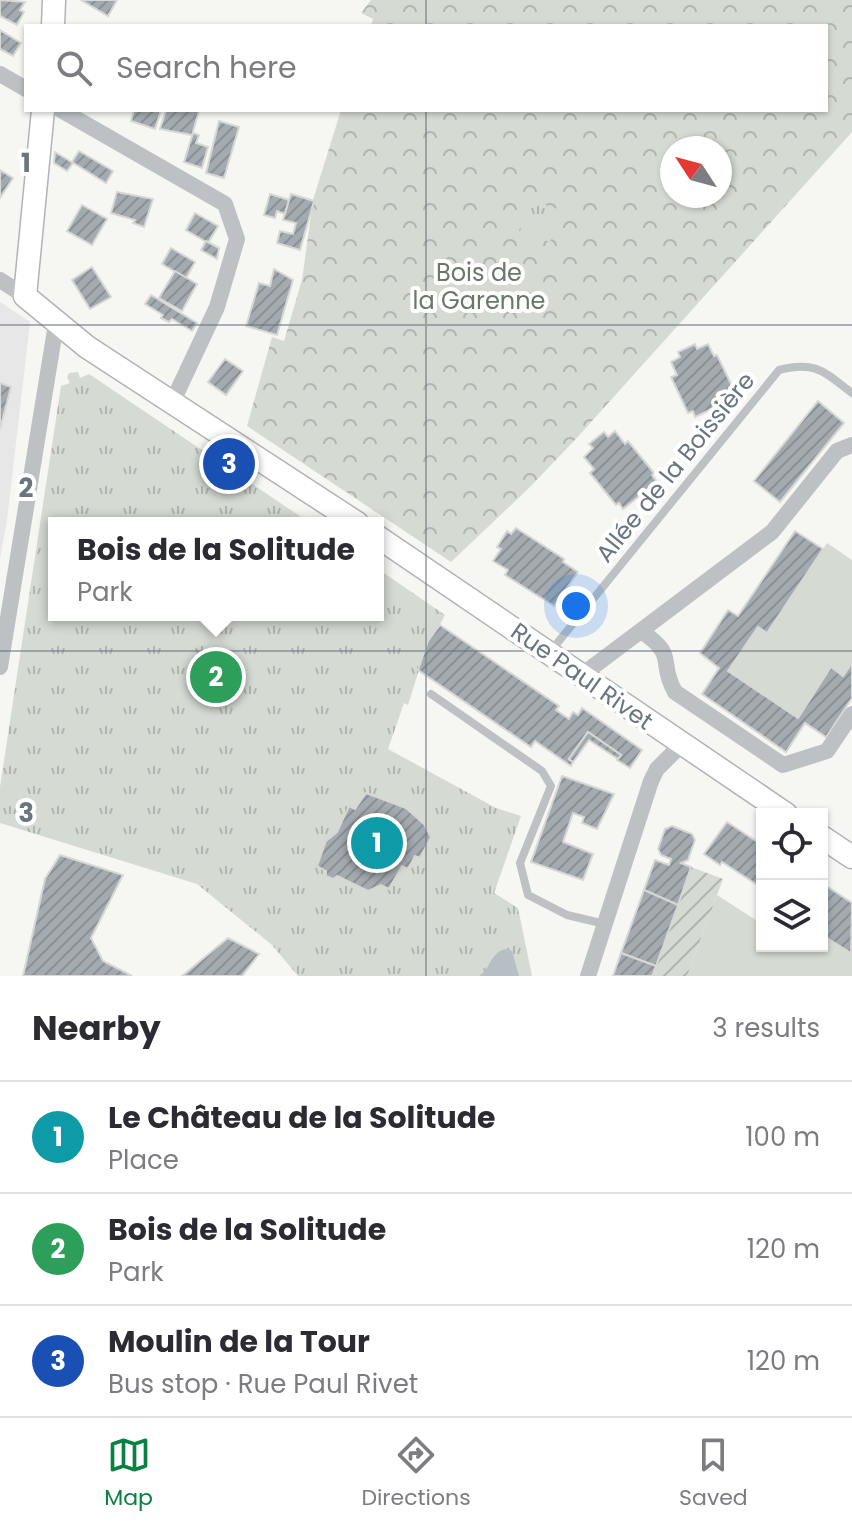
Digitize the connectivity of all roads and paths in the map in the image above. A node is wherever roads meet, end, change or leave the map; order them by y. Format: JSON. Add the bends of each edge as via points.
{"nodes":[{"id":1,"x":54,"y":0,"type":"edge"},
{"id":2,"x":53,"y":24,"type":"edge"},
{"id":3,"x":0,"y":74,"type":"edge"},
{"id":4,"x":24,"y":88,"type":"edge"},
{"id":5,"x":43,"y":112,"type":"edge"},
{"id":6,"x":64,"y":112,"type":"edge"},
{"id":7,"x":0,"y":280,"type":"edge"},
{"id":8,"x":25,"y":296,"type":"junction"},
{"id":9,"x":56,"y":324,"type":"junction"},
{"id":10,"x":852,"y":393,"type":"edge"},
{"id":11,"x":172,"y":403,"type":"junction"},
{"id":12,"x":852,"y":445,"type":"edge"},
{"id":13,"x":348,"y":517,"type":"edge"},
{"id":14,"x":384,"y":541,"type":"edge"},
{"id":15,"x":641,"y":631,"type":"junction"},
{"id":16,"x":550,"y":653,"type":"junction"},
{"id":17,"x":0,"y":667,"type":"edge"},
{"id":18,"x":582,"y":675,"type":"junction"},
{"id":19,"x":431,"y":694,"type":"dead end"},
{"id":20,"x":852,"y":714,"type":"edge"},
{"id":21,"x":681,"y":745,"type":"junction"},
{"id":22,"x":777,"y":808,"type":"edge"},
{"id":23,"x":828,"y":841,"type":"edge"},
{"id":24,"x":852,"y":857,"type":"edge"},
{"id":25,"x":606,"y":925,"type":"junction"},
{"id":26,"x":588,"y":976,"type":"edge"}],
"edges":[{"from":1,"to":2,"type":"street"},
{"from":3,"to":4,"type":"street"},
{"from":5,"to":8,"type":"street"},
{"from":6,"to":11,"type":"street","via":[[225,204],[237,239],[217,307]]},
{"from":7,"to":8,"type":"street"},
{"from":8,"to":9,"type":"street"},
{"from":9,"to":11,"type":"street"},
{"from":9,"to":17,"type":"street"},
{"from":10,"to":16,"type":"lane","name":"Allée de la Boissière","via":[[825,372],[803,364],[779,370]]},
{"from":11,"to":13,"type":"street"},
{"from":12,"to":15,"type":"street","via":[[837,451],[772,532]]},
{"from":14,"to":16,"type":"street","name":"Rue Paul Rivet"},
{"from":15,"to":18,"type":"street"},
{"from":15,"to":20,"type":"street","via":[[666,655],[675,692],[783,765],[827,751]]},
{"from":16,"to":18,"type":"street","name":"Rue Paul Rivet"},
{"from":18,"to":21,"type":"street","name":"Rue Paul Rivet"},
{"from":19,"to":25,"type":"lane","via":[[542,771],[551,786],[520,863],[528,895],[567,915]]},
{"from":21,"to":22,"type":"street","name":"Rue Paul Rivet"},
{"from":21,"to":25,"type":"street","via":[[651,781]]},
{"from":23,"to":24,"type":"street"},
{"from":25,"to":26,"type":"street"}]}
